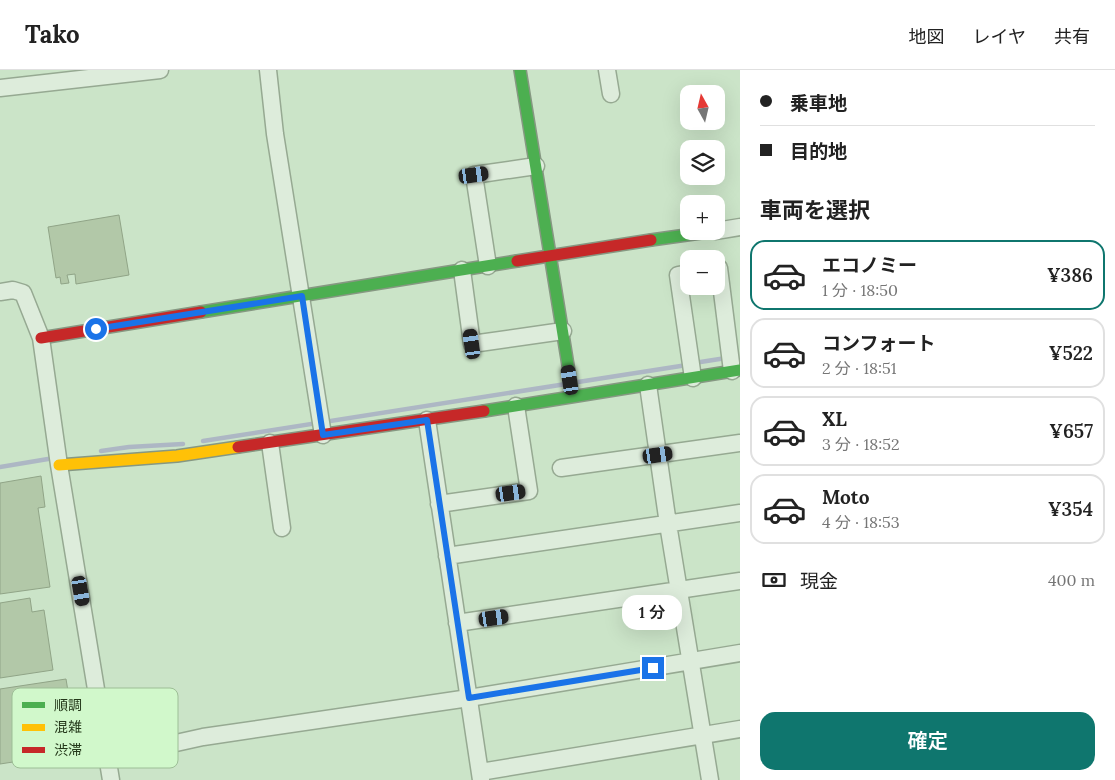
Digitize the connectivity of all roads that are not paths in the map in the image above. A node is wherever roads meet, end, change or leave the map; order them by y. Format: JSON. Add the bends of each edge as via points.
{"nodes":[{"id":1,"x":160,"y":70,"type":"edge"},
{"id":2,"x":268,"y":70,"type":"edge"},
{"id":3,"x":520,"y":70,"type":"edge"},
{"id":4,"x":607,"y":70,"type":"edge"},
{"id":5,"x":52,"y":77,"type":"edge"},
{"id":6,"x":0,"y":88,"type":"edge"},
{"id":7,"x":610,"y":94,"type":"dead end"},
{"id":8,"x":536,"y":166,"type":"junction"},
{"id":9,"x":740,"y":228,"type":"edge"},
{"id":10,"x":725,"y":230,"type":"edge"},
{"id":11,"x":680,"y":236,"type":"edge"},
{"id":12,"x":551,"y":256,"type":"junction"},
{"id":13,"x":488,"y":266,"type":"junction"},
{"id":14,"x":462,"y":270,"type":"junction"},
{"id":15,"x":680,"y":275,"type":"edge"},
{"id":16,"x":680,"y":289,"type":"edge"},
{"id":17,"x":0,"y":292,"type":"edge"},
{"id":18,"x":681,"y":295,"type":"edge"},
{"id":19,"x":724,"y":295,"type":"edge"},
{"id":20,"x":302,"y":296,"type":"junction"},
{"id":21,"x":563,"y":331,"type":"junction"},
{"id":22,"x":41,"y":338,"type":"junction"},
{"id":23,"x":736,"y":370,"type":"edge"},
{"id":24,"x":693,"y":378,"type":"junction"},
{"id":25,"x":648,"y":385,"type":"junction"},
{"id":26,"x":573,"y":396,"type":"junction"},
{"id":27,"x":516,"y":406,"type":"junction"},
{"id":28,"x":427,"y":420,"type":"junction"},
{"id":29,"x":323,"y":435,"type":"junction"},
{"id":30,"x":270,"y":442,"type":"junction"},
{"id":31,"x":740,"y":443,"type":"edge"},
{"id":32,"x":658,"y":455,"type":"junction"},
{"id":33,"x":59,"y":465,"type":"junction"},
{"id":34,"x":561,"y":468,"type":"dead end"},
{"id":35,"x":439,"y":504,"type":"junction"},
{"id":36,"x":740,"y":513,"type":"edge"},
{"id":37,"x":668,"y":524,"type":"junction"},
{"id":38,"x":282,"y":528,"type":"dead end"},
{"id":39,"x":446,"y":556,"type":"junction"},
{"id":40,"x":740,"y":581,"type":"edge"},
{"id":41,"x":679,"y":590,"type":"junction"},
{"id":42,"x":457,"y":623,"type":"junction"},
{"id":43,"x":740,"y":654,"type":"edge"},
{"id":44,"x":690,"y":662,"type":"junction"},
{"id":45,"x":96,"y":688,"type":"edge"},
{"id":46,"x":469,"y":698,"type":"junction"},
{"id":47,"x":740,"y":729,"type":"edge"},
{"id":48,"x":702,"y":735,"type":"junction"},
{"id":49,"x":178,"y":743,"type":"edge"},
{"id":50,"x":481,"y":776,"type":"edge"},
{"id":51,"x":710,"y":780,"type":"edge"}],
"edges":[{"from":1,"to":5,"type":"street"},
{"from":2,"to":20,"type":"street","via":[[275,134]]},
{"from":3,"to":8,"type":"street"},
{"from":4,"to":7,"type":"street"},
{"from":5,"to":6,"type":"street"},
{"from":8,"to":12,"type":"street"},
{"from":8,"to":13,"type":"street","via":[[474,175]]},
{"from":9,"to":10,"type":"street"},
{"from":11,"to":12,"type":"street"},
{"from":12,"to":13,"type":"street"},
{"from":12,"to":21,"type":"street"},
{"from":13,"to":14,"type":"street"},
{"from":14,"to":20,"type":"street"},
{"from":14,"to":21,"type":"street","via":[[472,344]]},
{"from":15,"to":16,"type":"street"},
{"from":17,"to":22,"type":"street","via":[[13,290],[23,293]]},
{"from":18,"to":24,"type":"street"},
{"from":19,"to":23,"type":"street"},
{"from":20,"to":22,"type":"street"},
{"from":20,"to":29,"type":"street"},
{"from":21,"to":26,"type":"street"},
{"from":22,"to":33,"type":"street"},
{"from":23,"to":24,"type":"street"},
{"from":24,"to":25,"type":"street"},
{"from":25,"to":26,"type":"street"},
{"from":25,"to":32,"type":"street"},
{"from":26,"to":27,"type":"street"},
{"from":27,"to":28,"type":"street"},
{"from":27,"to":35,"type":"street","via":[[529,491]]},
{"from":28,"to":29,"type":"street"},
{"from":28,"to":35,"type":"street"},
{"from":29,"to":30,"type":"street"},
{"from":30,"to":33,"type":"street","via":[[177,456]]},
{"from":30,"to":38,"type":"street"},
{"from":31,"to":32,"type":"street"},
{"from":32,"to":34,"type":"street"},
{"from":32,"to":37,"type":"street"},
{"from":33,"to":45,"type":"street"},
{"from":35,"to":39,"type":"street"},
{"from":36,"to":37,"type":"street"},
{"from":37,"to":39,"type":"street"},
{"from":37,"to":41,"type":"street"},
{"from":39,"to":42,"type":"street"},
{"from":40,"to":41,"type":"street"},
{"from":41,"to":42,"type":"street"},
{"from":41,"to":44,"type":"street"},
{"from":42,"to":46,"type":"street"},
{"from":43,"to":44,"type":"street"},
{"from":44,"to":46,"type":"street"},
{"from":44,"to":48,"type":"street"},
{"from":46,"to":49,"type":"street"},
{"from":46,"to":50,"type":"street"},
{"from":47,"to":48,"type":"street"},
{"from":48,"to":50,"type":"street"},
{"from":48,"to":51,"type":"street"}]}
